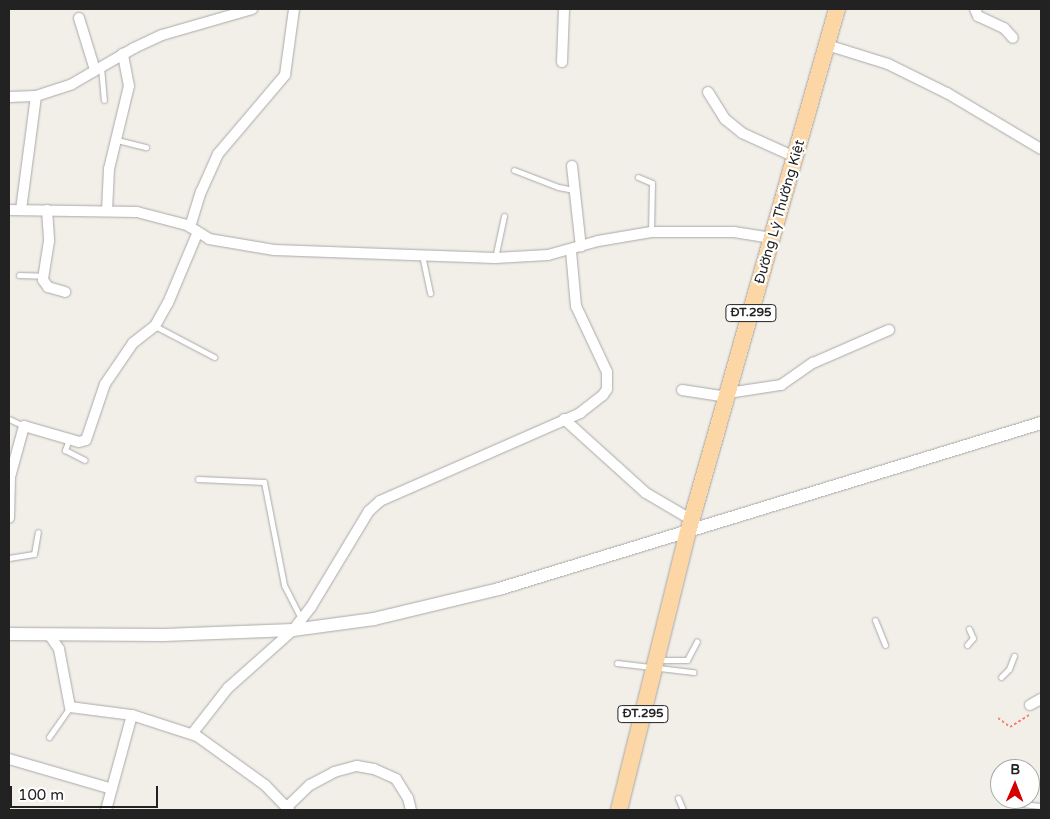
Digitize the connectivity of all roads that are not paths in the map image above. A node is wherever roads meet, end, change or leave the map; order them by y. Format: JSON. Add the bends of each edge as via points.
{"nodes":[{"id":1,"x":252,"y":9,"type":"edge"},
{"id":2,"x":294,"y":9,"type":"edge"},
{"id":3,"x":564,"y":9,"type":"edge"},
{"id":4,"x":837,"y":9,"type":"edge"},
{"id":5,"x":975,"y":9,"type":"edge"},
{"id":6,"x":79,"y":18,"type":"dead end"},
{"id":7,"x":1013,"y":38,"type":"dead end"},
{"id":8,"x":827,"y":45,"type":"junction"},
{"id":9,"x":123,"y":54,"type":"junction"},
{"id":10,"x":562,"y":62,"type":"dead end"},
{"id":11,"x":98,"y":69,"type":"junction"},
{"id":12,"x":708,"y":92,"type":"dead end"},
{"id":13,"x":36,"y":96,"type":"junction"},
{"id":14,"x":9,"y":97,"type":"edge"},
{"id":15,"x":104,"y":100,"type":"dead end"},
{"id":16,"x":117,"y":140,"type":"junction"},
{"id":17,"x":146,"y":147,"type":"dead end"},
{"id":18,"x":1041,"y":149,"type":"edge"},
{"id":19,"x":795,"y":157,"type":"junction"},
{"id":20,"x":572,"y":166,"type":"dead end"},
{"id":21,"x":514,"y":170,"type":"dead end"},
{"id":22,"x":638,"y":177,"type":"dead end"},
{"id":23,"x":574,"y":190,"type":"junction"},
{"id":24,"x":9,"y":210,"type":"edge"},
{"id":25,"x":21,"y":210,"type":"junction"},
{"id":26,"x":47,"y":210,"type":"junction"},
{"id":27,"x":107,"y":211,"type":"junction"},
{"id":28,"x":504,"y":216,"type":"dead end"},
{"id":29,"x":194,"y":230,"type":"junction"},
{"id":30,"x":651,"y":232,"type":"junction"},
{"id":31,"x":772,"y":238,"type":"junction"},
{"id":32,"x":581,"y":248,"type":"junction"},
{"id":33,"x":571,"y":251,"type":"junction"},
{"id":34,"x":422,"y":254,"type":"junction"},
{"id":35,"x":495,"y":258,"type":"junction"},
{"id":36,"x":19,"y":275,"type":"dead end"},
{"id":37,"x":43,"y":276,"type":"junction"},
{"id":38,"x":65,"y":292,"type":"dead end"},
{"id":39,"x":430,"y":293,"type":"dead end"},
{"id":40,"x":155,"y":326,"type":"junction"},
{"id":41,"x":890,"y":330,"type":"dead end"},
{"id":42,"x":214,"y":357,"type":"dead end"},
{"id":43,"x":682,"y":390,"type":"dead end"},
{"id":44,"x":727,"y":395,"type":"junction"},
{"id":45,"x":9,"y":419,"type":"edge"},
{"id":46,"x":564,"y":419,"type":"junction"},
{"id":47,"x":1041,"y":423,"type":"edge"},
{"id":48,"x":24,"y":426,"type":"junction"},
{"id":49,"x":70,"y":439,"type":"junction"},
{"id":50,"x":85,"y":460,"type":"dead end"},
{"id":51,"x":9,"y":477,"type":"edge"},
{"id":52,"x":198,"y":479,"type":"dead end"},
{"id":53,"x":9,"y":518,"type":"edge"},
{"id":54,"x":690,"y":526,"type":"junction"},
{"id":55,"x":38,"y":532,"type":"dead end"},
{"id":56,"x":9,"y":558,"type":"edge"},
{"id":57,"x":301,"y":619,"type":"junction"},
{"id":58,"x":875,"y":620,"type":"dead end"},
{"id":59,"x":970,"y":629,"type":"dead end"},
{"id":60,"x":293,"y":630,"type":"junction"},
{"id":61,"x":9,"y":634,"type":"edge"},
{"id":62,"x":50,"y":636,"type":"junction"},
{"id":63,"x":697,"y":641,"type":"dead end"},
{"id":64,"x":885,"y":644,"type":"dead end"},
{"id":65,"x":967,"y":645,"type":"dead end"},
{"id":66,"x":1014,"y":656,"type":"dead end"},
{"id":67,"x":617,"y":664,"type":"dead end"},
{"id":68,"x":656,"y":664,"type":"junction"},
{"id":69,"x":693,"y":672,"type":"dead end"},
{"id":70,"x":1001,"y":677,"type":"dead end"},
{"id":71,"x":1041,"y":699,"type":"edge"},
{"id":72,"x":70,"y":707,"type":"junction"},
{"id":73,"x":1032,"y":708,"type":"road end"},
{"id":74,"x":132,"y":715,"type":"junction"},
{"id":75,"x":192,"y":734,"type":"junction"},
{"id":76,"x":48,"y":736,"type":"dead end"},
{"id":77,"x":9,"y":759,"type":"edge"},
{"id":78,"x":112,"y":789,"type":"junction"},
{"id":79,"x":678,"y":798,"type":"dead end"},
{"id":80,"x":288,"y":809,"type":"edge"},
{"id":81,"x":106,"y":810,"type":"edge"},
{"id":82,"x":411,"y":810,"type":"edge"},
{"id":83,"x":619,"y":810,"type":"edge"},
{"id":84,"x":683,"y":810,"type":"edge"}],
"edges":[{"from":1,"to":9,"type":"street","via":[[162,35]]},
{"from":2,"to":29,"type":"street","via":[[284,75],[218,154],[200,192]]},
{"from":3,"to":10,"type":"street"},
{"from":4,"to":8,"type":"main road","name":"Đường Lý Thường Kiệt","number":"ĐT.295"},
{"from":5,"to":7,"type":"street","via":[[978,16],[1004,28]]},
{"from":6,"to":11,"type":"street"},
{"from":8,"to":18,"type":"street","via":[[888,64],[947,93]]},
{"from":8,"to":19,"type":"main road","name":"Đường Lý Thường Kiệt","number":"ĐT.295"},
{"from":9,"to":11,"type":"street"},
{"from":9,"to":16,"type":"street","via":[[129,86]]},
{"from":11,"to":13,"type":"street","via":[[72,84]]},
{"from":11,"to":15,"type":"lane"},
{"from":12,"to":19,"type":"street","via":[[725,119],[742,133]]},
{"from":13,"to":14,"type":"street"},
{"from":13,"to":25,"type":"street"},
{"from":16,"to":17,"type":"lane"},
{"from":16,"to":27,"type":"street","via":[[110,169]]},
{"from":19,"to":31,"type":"main road","name":"Đường Lý Thường Kiệt","number":"ĐT.295"},
{"from":20,"to":23,"type":"street"},
{"from":21,"to":23,"type":"lane"},
{"from":22,"to":30,"type":"lane","via":[[652,183]]},
{"from":23,"to":32,"type":"street"},
{"from":24,"to":25,"type":"street"},
{"from":25,"to":26,"type":"street"},
{"from":26,"to":27,"type":"street"},
{"from":26,"to":37,"type":"street","via":[[48,241]]},
{"from":27,"to":29,"type":"street","via":[[137,212]]},
{"from":28,"to":35,"type":"lane"},
{"from":29,"to":34,"type":"street","via":[[209,239],[274,250]]},
{"from":29,"to":40,"type":"street","via":[[168,303]]},
{"from":30,"to":31,"type":"street","via":[[734,232]]},
{"from":30,"to":32,"type":"street","via":[[598,241]]},
{"from":31,"to":44,"type":"main road","name":"Đường Lý Thường Kiệt","number":"ĐT.295"},
{"from":32,"to":33,"type":"street"},
{"from":33,"to":35,"type":"street"},
{"from":33,"to":46,"type":"street","via":[[576,306],[594,340],[608,381],[607,389],[595,403]]},
{"from":34,"to":35,"type":"street"},
{"from":34,"to":39,"type":"lane"},
{"from":36,"to":37,"type":"lane"},
{"from":37,"to":38,"type":"street","via":[[44,285]]},
{"from":40,"to":42,"type":"lane"},
{"from":40,"to":49,"type":"street","via":[[132,343],[119,358],[105,384],[86,440]]},
{"from":41,"to":44,"type":"street","via":[[813,363],[781,385]]},
{"from":43,"to":44,"type":"street"},
{"from":44,"to":54,"type":"main road","name":"Đường Lý Thường Kiệt","number":"ĐT.295"},
{"from":45,"to":48,"type":"lane"},
{"from":46,"to":54,"type":"street","via":[[646,493]]},
{"from":46,"to":57,"type":"street","via":[[380,501],[369,511],[335,574]]},
{"from":47,"to":54,"type":"street"},
{"from":48,"to":49,"type":"street"},
{"from":48,"to":51,"type":"street"},
{"from":49,"to":50,"type":"lane","via":[[66,450]]},
{"from":51,"to":53,"type":"street"},
{"from":52,"to":57,"type":"lane","via":[[264,482],[284,586]]},
{"from":54,"to":60,"type":"street","via":[[428,608]]},
{"from":54,"to":68,"type":"main road","name":"Đường Lý Thường Kiệt","number":"ĐT.295"},
{"from":55,"to":56,"type":"lane","via":[[34,554]]},
{"from":57,"to":60,"type":"street"},
{"from":58,"to":64,"type":"lane"},
{"from":59,"to":65,"type":"lane","via":[[973,638]]},
{"from":60,"to":62,"type":"street"},
{"from":60,"to":75,"type":"street","via":[[228,688]]},
{"from":61,"to":62,"type":"street"},
{"from":62,"to":72,"type":"street","via":[[59,649]]},
{"from":63,"to":68,"type":"lane","via":[[687,660]]},
{"from":66,"to":70,"type":"lane","via":[[1009,669]]},
{"from":67,"to":68,"type":"lane"},
{"from":68,"to":69,"type":"lane"},
{"from":68,"to":83,"type":"main road","number":"ĐT.295"},
{"from":71,"to":73,"type":"street"},
{"from":72,"to":74,"type":"street"},
{"from":72,"to":76,"type":"lane"},
{"from":74,"to":75,"type":"street"},
{"from":74,"to":78,"type":"street"},
{"from":75,"to":80,"type":"street","via":[[264,785]]},
{"from":77,"to":78,"type":"street"},
{"from":78,"to":81,"type":"street"},
{"from":79,"to":84,"type":"lane"},
{"from":80,"to":82,"type":"street","via":[[310,785],[334,772],[357,766],[374,769],[396,779],[408,798]]}]}
